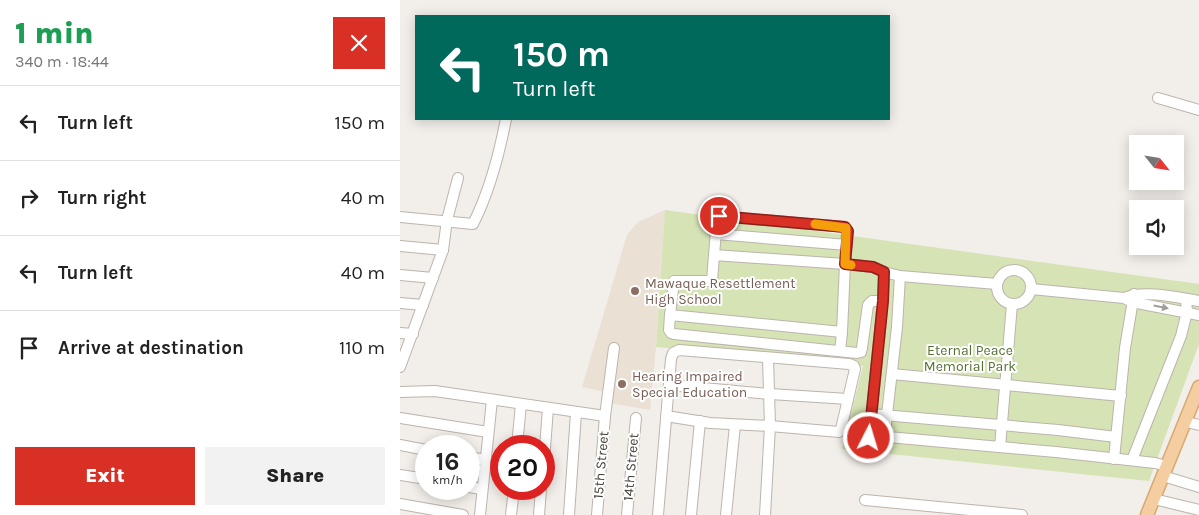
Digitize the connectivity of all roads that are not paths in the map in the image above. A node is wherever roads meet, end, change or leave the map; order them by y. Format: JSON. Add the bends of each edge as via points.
{"nodes":[{"id":1,"x":1158,"y":98,"type":"dead end"},
{"id":2,"x":1199,"y":110,"type":"edge"},
{"id":3,"x":506,"y":120,"type":"edge"},
{"id":4,"x":458,"y":178,"type":"dead end"},
{"id":5,"x":400,"y":217,"type":"edge"},
{"id":6,"x":447,"y":220,"type":"junction"},
{"id":7,"x":716,"y":234,"type":"junction"},
{"id":8,"x":846,"y":245,"type":"junction"},
{"id":9,"x":400,"y":246,"type":"edge"},
{"id":10,"x":443,"y":250,"type":"junction"},
{"id":11,"x":714,"y":255,"type":"junction"},
{"id":12,"x":845,"y":264,"type":"junction"},
{"id":13,"x":884,"y":272,"type":"junction"},
{"id":14,"x":400,"y":275,"type":"edge"},
{"id":15,"x":900,"y":276,"type":"junction"},
{"id":16,"x":432,"y":278,"type":"junction"},
{"id":17,"x":997,"y":284,"type":"junction"},
{"id":18,"x":1031,"y":289,"type":"junction"},
{"id":19,"x":1130,"y":298,"type":"junction"},
{"id":20,"x":1186,"y":299,"type":"junction"},
{"id":21,"x":883,"y":301,"type":"junction"},
{"id":22,"x":1199,"y":301,"type":"edge"},
{"id":23,"x":400,"y":303,"type":"edge"},
{"id":24,"x":1012,"y":304,"type":"junction"},
{"id":25,"x":423,"y":305,"type":"junction"},
{"id":26,"x":1199,"y":308,"type":"edge"},
{"id":27,"x":1187,"y":312,"type":"junction"},
{"id":28,"x":1199,"y":314,"type":"edge"},
{"id":29,"x":670,"y":315,"type":"junction"},
{"id":30,"x":842,"y":332,"type":"junction"},
{"id":31,"x":400,"y":333,"type":"edge"},
{"id":32,"x":413,"y":334,"type":"junction"},
{"id":33,"x":614,"y":348,"type":"dead end"},
{"id":34,"x":840,"y":351,"type":"junction"},
{"id":35,"x":861,"y":352,"type":"junction"},
{"id":36,"x":877,"y":356,"type":"junction"},
{"id":37,"x":768,"y":358,"type":"junction"},
{"id":38,"x":400,"y":367,"type":"edge"},
{"id":39,"x":892,"y":374,"type":"junction"},
{"id":40,"x":669,"y":385,"type":"junction"},
{"id":41,"x":1006,"y":385,"type":"junction"},
{"id":42,"x":1199,"y":387,"type":"edge"},
{"id":43,"x":400,"y":392,"type":"edge"},
{"id":44,"x":770,"y":394,"type":"junction"},
{"id":45,"x":1121,"y":396,"type":"junction"},
{"id":46,"x":848,"y":399,"type":"junction"},
{"id":47,"x":492,"y":400,"type":"junction"},
{"id":48,"x":521,"y":404,"type":"junction"},
{"id":49,"x":548,"y":408,"type":"junction"},
{"id":50,"x":576,"y":413,"type":"junction"},
{"id":51,"x":871,"y":414,"type":"junction"},
{"id":52,"x":887,"y":415,"type":"junction"},
{"id":53,"x":605,"y":416,"type":"junction"},
{"id":54,"x":666,"y":416,"type":"junction"},
{"id":55,"x":400,"y":418,"type":"edge"},
{"id":56,"x":636,"y":418,"type":"dead end"},
{"id":57,"x":700,"y":422,"type":"junction"},
{"id":58,"x":1186,"y":422,"type":"junction"},
{"id":59,"x":735,"y":425,"type":"junction"},
{"id":60,"x":1002,"y":425,"type":"junction"},
{"id":61,"x":1199,"y":425,"type":"edge"},
{"id":62,"x":770,"y":426,"type":"junction"},
{"id":63,"x":488,"y":432,"type":"junction"},
{"id":64,"x":518,"y":435,"type":"edge"},
{"id":65,"x":546,"y":435,"type":"edge"},
{"id":66,"x":1116,"y":437,"type":"junction"},
{"id":67,"x":869,"y":438,"type":"dead end"},
{"id":68,"x":400,"y":445,"type":"edge"},
{"id":69,"x":1000,"y":447,"type":"junction"},
{"id":70,"x":415,"y":448,"type":"edge"},
{"id":71,"x":480,"y":459,"type":"edge"},
{"id":72,"x":1114,"y":459,"type":"junction"},
{"id":73,"x":485,"y":460,"type":"junction"},
{"id":74,"x":1132,"y":460,"type":"junction"},
{"id":75,"x":1165,"y":471,"type":"junction"},
{"id":76,"x":400,"y":475,"type":"edge"},
{"id":77,"x":415,"y":478,"type":"edge"},
{"id":78,"x":1199,"y":487,"type":"edge"},
{"id":79,"x":481,"y":489,"type":"joint"},
{"id":80,"x":1154,"y":499,"type":"junction"},
{"id":81,"x":513,"y":500,"type":"edge"},
{"id":82,"x":540,"y":500,"type":"edge"},
{"id":83,"x":865,"y":500,"type":"dead end"},
{"id":84,"x":400,"y":504,"type":"edge"},
{"id":85,"x":1199,"y":510,"type":"edge"},
{"id":86,"x":463,"y":515,"type":"edge"},
{"id":87,"x":480,"y":515,"type":"edge"},
{"id":88,"x":511,"y":515,"type":"edge"},
{"id":89,"x":539,"y":515,"type":"edge"},
{"id":90,"x":569,"y":515,"type":"edge"},
{"id":91,"x":597,"y":515,"type":"edge"},
{"id":92,"x":627,"y":515,"type":"edge"},
{"id":93,"x":658,"y":515,"type":"edge"},
{"id":94,"x":691,"y":515,"type":"edge"},
{"id":95,"x":726,"y":515,"type":"edge"},
{"id":96,"x":765,"y":515,"type":"edge"},
{"id":97,"x":1022,"y":515,"type":"edge"},
{"id":98,"x":1147,"y":515,"type":"edge"}],
"edges":[{"from":1,"to":2,"type":"street"},
{"from":3,"to":6,"type":"street","via":[[492,178],[474,224]]},
{"from":4,"to":6,"type":"street"},
{"from":5,"to":6,"type":"street"},
{"from":6,"to":10,"type":"street"},
{"from":7,"to":8,"type":"street"},
{"from":7,"to":8,"type":"street","via":[[719,216],[845,227],[848,231]]},
{"from":7,"to":11,"type":"street"},
{"from":8,"to":12,"type":"street"},
{"from":9,"to":10,"type":"street"},
{"from":10,"to":16,"type":"street"},
{"from":11,"to":12,"type":"street"},
{"from":11,"to":29,"type":"street","via":[[712,281],[674,280]]},
{"from":12,"to":13,"type":"street","via":[[873,267]]},
{"from":12,"to":30,"type":"street"},
{"from":13,"to":15,"type":"street"},
{"from":13,"to":21,"type":"street"},
{"from":14,"to":16,"type":"street"},
{"from":15,"to":17,"type":"street"},
{"from":15,"to":39,"type":"street"},
{"from":16,"to":25,"type":"street"},
{"from":17,"to":18,"type":"street","via":[[1000,276],[1016,269],[1030,280]]},
{"from":17,"to":24,"type":"street","via":[[998,293]]},
{"from":18,"to":19,"type":"street"},
{"from":18,"to":24,"type":"street","via":[[1028,297]]},
{"from":19,"to":20,"type":"street","via":[[1144,294]]},
{"from":19,"to":27,"type":"street","one_way":true},
{"from":19,"to":45,"type":"street"},
{"from":20,"to":22,"type":"street"},
{"from":20,"to":27,"type":"street"},
{"from":21,"to":35,"type":"street","via":[[872,301],[868,305]]},
{"from":21,"to":36,"type":"street"},
{"from":23,"to":25,"type":"street"},
{"from":24,"to":41,"type":"street"},
{"from":25,"to":32,"type":"street"},
{"from":26,"to":28,"type":"street"},
{"from":27,"to":28,"type":"street"},
{"from":27,"to":74,"type":"street","via":[[1181,336]]},
{"from":29,"to":30,"type":"street"},
{"from":29,"to":34,"type":"street","via":[[669,330],[674,334]]},
{"from":30,"to":34,"type":"street"},
{"from":31,"to":32,"type":"street"},
{"from":32,"to":38,"type":"street"},
{"from":33,"to":53,"type":"street","name":"15th Street"},
{"from":34,"to":35,"type":"street"},
{"from":35,"to":36,"type":"street"},
{"from":36,"to":51,"type":"street"},
{"from":37,"to":40,"type":"street","via":[[679,350],[671,359]]},
{"from":37,"to":44,"type":"street"},
{"from":37,"to":46,"type":"street","via":[[854,366]]},
{"from":39,"to":41,"type":"street"},
{"from":39,"to":52,"type":"street"},
{"from":40,"to":44,"type":"street"},
{"from":40,"to":54,"type":"street"},
{"from":41,"to":45,"type":"street"},
{"from":41,"to":60,"type":"street"},
{"from":42,"to":58,"type":"main road"},
{"from":43,"to":47,"type":"street","via":[[435,391]]},
{"from":44,"to":46,"type":"street"},
{"from":44,"to":62,"type":"street"},
{"from":45,"to":66,"type":"street"},
{"from":46,"to":62,"type":"street","via":[[838,432]]},
{"from":47,"to":48,"type":"street"},
{"from":47,"to":63,"type":"street"},
{"from":48,"to":49,"type":"street"},
{"from":48,"to":64,"type":"street"},
{"from":49,"to":50,"type":"street"},
{"from":49,"to":65,"type":"street"},
{"from":50,"to":53,"type":"street"},
{"from":50,"to":90,"type":"street"},
{"from":51,"to":52,"type":"street"},
{"from":51,"to":67,"type":"street"},
{"from":52,"to":60,"type":"street"},
{"from":52,"to":69,"type":"street","via":[[885,432],[888,437]]},
{"from":53,"to":91,"type":"street","name":"15th Street"},
{"from":54,"to":57,"type":"street"},
{"from":54,"to":93,"type":"street"},
{"from":55,"to":63,"type":"street"},
{"from":56,"to":92,"type":"street","name":"14th Street"},
{"from":57,"to":59,"type":"street"},
{"from":57,"to":94,"type":"street"},
{"from":58,"to":61,"type":"street"},
{"from":58,"to":75,"type":"main road"},
{"from":59,"to":62,"type":"street"},
{"from":59,"to":95,"type":"street"},
{"from":60,"to":66,"type":"street"},
{"from":60,"to":69,"type":"street"},
{"from":62,"to":96,"type":"street"},
{"from":63,"to":73,"type":"street"},
{"from":66,"to":72,"type":"street"},
{"from":68,"to":70,"type":"street"},
{"from":69,"to":72,"type":"street"},
{"from":71,"to":73,"type":"street"},
{"from":72,"to":74,"type":"street"},
{"from":73,"to":79,"type":"street"},
{"from":74,"to":75,"type":"street"},
{"from":75,"to":78,"type":"street"},
{"from":75,"to":80,"type":"main road"},
{"from":76,"to":77,"type":"street"},
{"from":79,"to":87,"type":"street"},
{"from":80,"to":85,"type":"street"},
{"from":80,"to":98,"type":"main road"},
{"from":81,"to":88,"type":"street"},
{"from":82,"to":89,"type":"street"},
{"from":83,"to":97,"type":"street"},
{"from":84,"to":86,"type":"street"}]}
